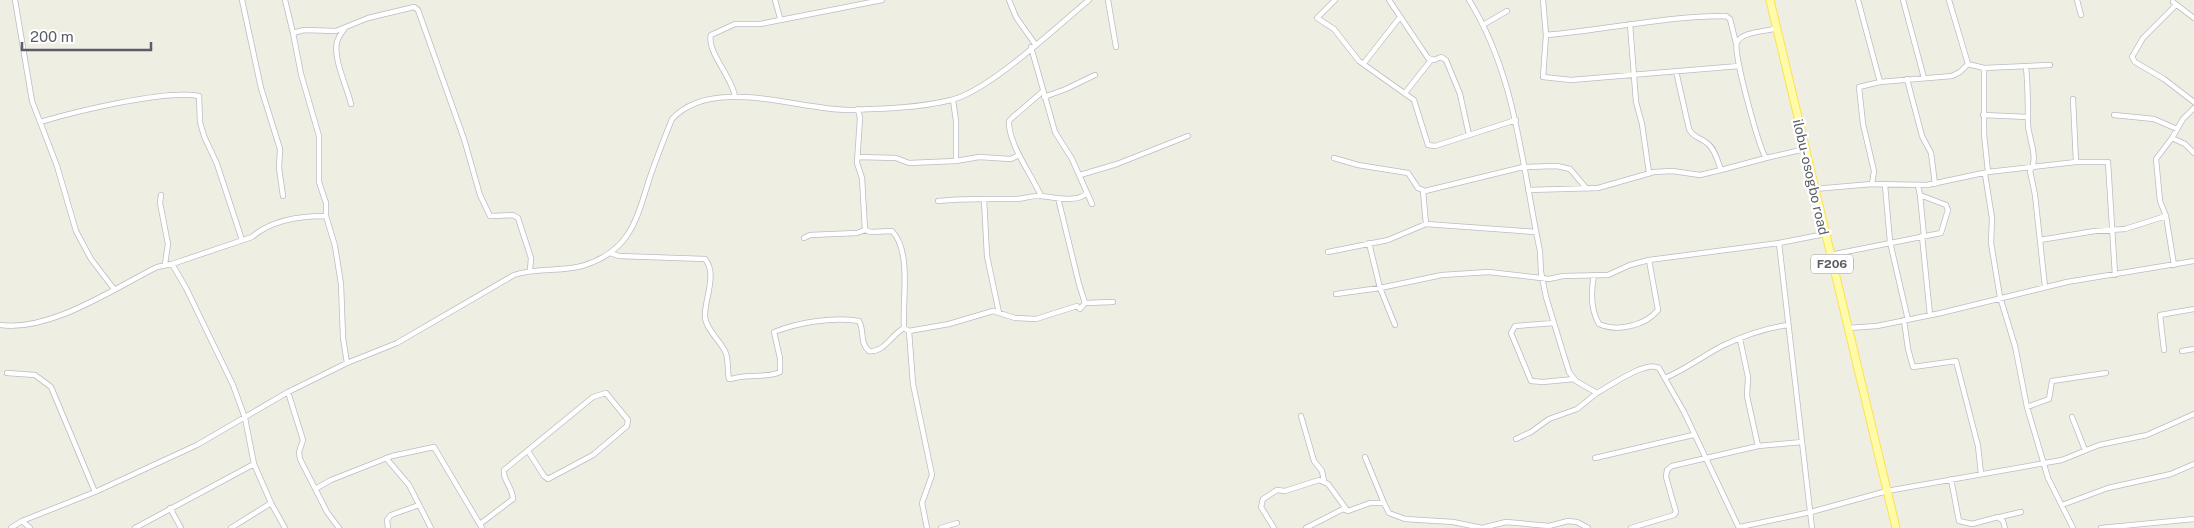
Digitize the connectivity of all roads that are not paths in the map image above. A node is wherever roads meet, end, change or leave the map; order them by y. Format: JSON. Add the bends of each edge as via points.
{"nodes":[{"id":1,"x":15,"y":0,"type":"edge"},
{"id":2,"x":242,"y":0,"type":"edge"},
{"id":3,"x":284,"y":0,"type":"edge"},
{"id":4,"x":774,"y":0,"type":"edge"},
{"id":5,"x":882,"y":0,"type":"edge"},
{"id":6,"x":1009,"y":0,"type":"edge"},
{"id":7,"x":1089,"y":0,"type":"edge"},
{"id":8,"x":1108,"y":0,"type":"edge"},
{"id":9,"x":1335,"y":0,"type":"edge"},
{"id":10,"x":1389,"y":0,"type":"edge"},
{"id":11,"x":1543,"y":0,"type":"edge"},
{"id":12,"x":1858,"y":0,"type":"edge"},
{"id":13,"x":1903,"y":0,"type":"edge"},
{"id":14,"x":1949,"y":0,"type":"edge"},
{"id":15,"x":2077,"y":0,"type":"edge"},
{"id":16,"x":1472,"y":1,"type":"edge"},
{"id":17,"x":1772,"y":1,"type":"edge"},
{"id":18,"x":1507,"y":11,"type":"dead end"},
{"id":19,"x":2081,"y":15,"type":"dead end"},
{"id":20,"x":1400,"y":17,"type":"junction"},
{"id":21,"x":780,"y":18,"type":"junction"},
{"id":22,"x":2194,"y":18,"type":"edge"},
{"id":23,"x":1630,"y":24,"type":"junction"},
{"id":24,"x":1483,"y":25,"type":"junction"},
{"id":25,"x":345,"y":28,"type":"junction"},
{"id":26,"x":1777,"y":28,"type":"junction"},
{"id":27,"x":293,"y":33,"type":"junction"},
{"id":28,"x":1546,"y":35,"type":"junction"},
{"id":29,"x":1736,"y":43,"type":"junction"},
{"id":30,"x":1033,"y":46,"type":"junction"},
{"id":31,"x":1116,"y":47,"type":"dead end"},
{"id":32,"x":1431,"y":60,"type":"junction"},
{"id":33,"x":1364,"y":64,"type":"junction"},
{"id":34,"x":1968,"y":64,"type":"junction"},
{"id":35,"x":2050,"y":65,"type":"dead end"},
{"id":36,"x":1738,"y":66,"type":"junction"},
{"id":37,"x":2026,"y":67,"type":"junction"},
{"id":38,"x":1984,"y":68,"type":"junction"},
{"id":39,"x":1676,"y":71,"type":"junction"},
{"id":40,"x":1095,"y":75,"type":"dead end"},
{"id":41,"x":1634,"y":75,"type":"junction"},
{"id":42,"x":1924,"y":78,"type":"junction"},
{"id":43,"x":1907,"y":79,"type":"junction"},
{"id":44,"x":1880,"y":82,"type":"junction"},
{"id":45,"x":1405,"y":94,"type":"junction"},
{"id":46,"x":1043,"y":95,"type":"junction"},
{"id":47,"x":735,"y":96,"type":"junction"},
{"id":48,"x":953,"y":100,"type":"junction"},
{"id":49,"x":2073,"y":100,"type":"dead end"},
{"id":50,"x":2194,"y":102,"type":"edge"},
{"id":51,"x":351,"y":104,"type":"dead end"},
{"id":52,"x":2194,"y":108,"type":"edge"},
{"id":53,"x":858,"y":109,"type":"junction"},
{"id":54,"x":1983,"y":115,"type":"junction"},
{"id":55,"x":2114,"y":115,"type":"dead end"},
{"id":56,"x":2028,"y":117,"type":"junction"},
{"id":57,"x":1516,"y":120,"type":"junction"},
{"id":58,"x":40,"y":122,"type":"junction"},
{"id":59,"x":2177,"y":129,"type":"junction"},
{"id":60,"x":1469,"y":135,"type":"junction"},
{"id":61,"x":1188,"y":136,"type":"dead end"},
{"id":62,"x":2172,"y":138,"type":"junction"},
{"id":63,"x":1804,"y":148,"type":"junction"},
{"id":64,"x":2194,"y":153,"type":"edge"},
{"id":65,"x":1019,"y":155,"type":"junction"},
{"id":66,"x":858,"y":157,"type":"junction"},
{"id":67,"x":1334,"y":158,"type":"dead end"},
{"id":68,"x":1766,"y":158,"type":"junction"},
{"id":69,"x":956,"y":161,"type":"junction"},
{"id":70,"x":2076,"y":162,"type":"junction"},
{"id":71,"x":1523,"y":167,"type":"junction"},
{"id":72,"x":2032,"y":168,"type":"junction"},
{"id":73,"x":1721,"y":170,"type":"junction"},
{"id":74,"x":1649,"y":173,"type":"junction"},
{"id":75,"x":1987,"y":173,"type":"junction"},
{"id":76,"x":1080,"y":175,"type":"junction"},
{"id":77,"x":1872,"y":184,"type":"junction"},
{"id":78,"x":1935,"y":184,"type":"junction"},
{"id":79,"x":1885,"y":185,"type":"junction"},
{"id":80,"x":1918,"y":186,"type":"junction"},
{"id":81,"x":1587,"y":189,"type":"junction"},
{"id":82,"x":1814,"y":189,"type":"junction"},
{"id":83,"x":1423,"y":190,"type":"junction"},
{"id":84,"x":1528,"y":190,"type":"junction"},
{"id":85,"x":1086,"y":194,"type":"junction"},
{"id":86,"x":161,"y":195,"type":"dead end"},
{"id":87,"x":1920,"y":195,"type":"junction"},
{"id":88,"x":283,"y":196,"type":"dead end"},
{"id":89,"x":1041,"y":196,"type":"junction"},
{"id":90,"x":1058,"y":198,"type":"junction"},
{"id":91,"x":984,"y":199,"type":"junction"},
{"id":92,"x":938,"y":202,"type":"dead end"},
{"id":93,"x":1092,"y":204,"type":"dead end"},
{"id":94,"x":326,"y":216,"type":"junction"},
{"id":95,"x":2166,"y":216,"type":"junction"},
{"id":96,"x":1426,"y":224,"type":"junction"},
{"id":97,"x":865,"y":230,"type":"junction"},
{"id":98,"x":2112,"y":230,"type":"junction"},
{"id":99,"x":1536,"y":232,"type":"junction"},
{"id":100,"x":1825,"y":234,"type":"junction"},
{"id":101,"x":1923,"y":236,"type":"junction"},
{"id":102,"x":804,"y":238,"type":"dead end"},
{"id":103,"x":242,"y":240,"type":"junction"},
{"id":104,"x":2040,"y":240,"type":"junction"},
{"id":105,"x":1890,"y":242,"type":"junction"},
{"id":106,"x":1369,"y":243,"type":"junction"},
{"id":107,"x":1779,"y":243,"type":"junction"},
{"id":108,"x":1328,"y":252,"type":"dead end"},
{"id":109,"x":610,"y":253,"type":"junction"},
{"id":110,"x":1830,"y":255,"type":"junction"},
{"id":111,"x":1649,"y":260,"type":"junction"},
{"id":112,"x":2194,"y":261,"type":"edge"},
{"id":113,"x":165,"y":264,"type":"junction"},
{"id":114,"x":172,"y":264,"type":"junction"},
{"id":115,"x":2174,"y":265,"type":"junction"},
{"id":116,"x":530,"y":270,"type":"junction"},
{"id":117,"x":1594,"y":275,"type":"junction"},
{"id":118,"x":2115,"y":275,"type":"junction"},
{"id":119,"x":1543,"y":277,"type":"junction"},
{"id":120,"x":2045,"y":287,"type":"junction"},
{"id":121,"x":1380,"y":288,"type":"junction"},
{"id":122,"x":114,"y":289,"type":"junction"},
{"id":123,"x":1336,"y":294,"type":"dead end"},
{"id":124,"x":2000,"y":297,"type":"junction"},
{"id":125,"x":1113,"y":302,"type":"dead end"},
{"id":126,"x":1086,"y":303,"type":"junction"},
{"id":127,"x":2194,"y":309,"type":"edge"},
{"id":128,"x":999,"y":313,"type":"junction"},
{"id":129,"x":1930,"y":315,"type":"junction"},
{"id":130,"x":1906,"y":320,"type":"junction"},
{"id":131,"x":1554,"y":322,"type":"junction"},
{"id":132,"x":0,"y":325,"type":"edge"},
{"id":133,"x":1395,"y":325,"type":"dead end"},
{"id":134,"x":1788,"y":325,"type":"junction"},
{"id":135,"x":1848,"y":328,"type":"junction"},
{"id":136,"x":906,"y":330,"type":"junction"},
{"id":137,"x":1740,"y":339,"type":"junction"},
{"id":138,"x":2194,"y":349,"type":"edge"},
{"id":139,"x":2164,"y":350,"type":"dead end"},
{"id":140,"x":2182,"y":351,"type":"dead end"},
{"id":141,"x":347,"y":363,"type":"junction"},
{"id":142,"x":7,"y":373,"type":"dead end"},
{"id":143,"x":2106,"y":373,"type":"dead end"},
{"id":144,"x":1665,"y":378,"type":"junction"},
{"id":145,"x":1574,"y":379,"type":"junction"},
{"id":146,"x":288,"y":392,"type":"junction"},
{"id":147,"x":1597,"y":393,"type":"junction"},
{"id":148,"x":2027,"y":407,"type":"junction"},
{"id":149,"x":2194,"y":414,"type":"edge"},
{"id":150,"x":1301,"y":416,"type":"dead end"},
{"id":151,"x":2072,"y":417,"type":"dead end"},
{"id":152,"x":245,"y":418,"type":"junction"},
{"id":153,"x":1693,"y":435,"type":"junction"},
{"id":154,"x":1516,"y":439,"type":"dead end"},
{"id":155,"x":1802,"y":442,"type":"junction"},
{"id":156,"x":1758,"y":446,"type":"junction"},
{"id":157,"x":2085,"y":450,"type":"junction"},
{"id":158,"x":528,"y":451,"type":"junction"},
{"id":159,"x":386,"y":458,"type":"junction"},
{"id":160,"x":1365,"y":458,"type":"dead end"},
{"id":161,"x":1595,"y":458,"type":"dead end"},
{"id":162,"x":1704,"y":458,"type":"junction"},
{"id":163,"x":254,"y":464,"type":"junction"},
{"id":164,"x":2044,"y":464,"type":"junction"},
{"id":165,"x":2194,"y":464,"type":"edge"},
{"id":166,"x":1981,"y":474,"type":"junction"},
{"id":167,"x":1951,"y":479,"type":"junction"},
{"id":168,"x":1324,"y":481,"type":"junction"},
{"id":169,"x":314,"y":489,"type":"junction"},
{"id":170,"x":1887,"y":491,"type":"junction"},
{"id":171,"x":95,"y":492,"type":"junction"},
{"id":172,"x":271,"y":503,"type":"junction"},
{"id":173,"x":1384,"y":503,"type":"junction"},
{"id":174,"x":419,"y":505,"type":"junction"},
{"id":175,"x":2062,"y":505,"type":"junction"},
{"id":176,"x":170,"y":508,"type":"junction"},
{"id":177,"x":1348,"y":511,"type":"junction"},
{"id":178,"x":1811,"y":512,"type":"junction"},
{"id":179,"x":2021,"y":512,"type":"dead end"},
{"id":180,"x":1998,"y":517,"type":"junction"},
{"id":181,"x":2194,"y":520,"type":"edge"},
{"id":182,"x":22,"y":521,"type":"junction"},
{"id":183,"x":1958,"y":521,"type":"junction"},
{"id":184,"x":958,"y":523,"type":"dead end"},
{"id":185,"x":481,"y":526,"type":"edge"},
{"id":186,"x":1740,"y":527,"type":"edge"},
{"id":187,"x":11,"y":528,"type":"edge"},
{"id":188,"x":30,"y":528,"type":"edge"},
{"id":189,"x":135,"y":528,"type":"edge"},
{"id":190,"x":182,"y":528,"type":"edge"},
{"id":191,"x":231,"y":528,"type":"edge"},
{"id":192,"x":285,"y":528,"type":"edge"},
{"id":193,"x":339,"y":528,"type":"edge"},
{"id":194,"x":388,"y":528,"type":"edge"},
{"id":195,"x":431,"y":528,"type":"edge"},
{"id":196,"x":926,"y":528,"type":"edge"},
{"id":197,"x":941,"y":528,"type":"edge"},
{"id":198,"x":1274,"y":528,"type":"edge"},
{"id":199,"x":1306,"y":528,"type":"edge"},
{"id":200,"x":1588,"y":528,"type":"edge"},
{"id":201,"x":1631,"y":528,"type":"edge"},
{"id":202,"x":1812,"y":528,"type":"edge"},
{"id":203,"x":1896,"y":528,"type":"edge"},
{"id":204,"x":1960,"y":528,"type":"edge"},
{"id":205,"x":2005,"y":528,"type":"edge"},
{"id":206,"x":2073,"y":528,"type":"edge"},
{"id":207,"x":2101,"y":528,"type":"edge"}],
"edges":[{"from":1,"to":58,"type":"street","via":[[32,101]]},
{"from":2,"to":88,"type":"street","via":[[260,88],[280,149]]},
{"from":3,"to":27,"type":"street"},
{"from":4,"to":21,"type":"street"},
{"from":5,"to":21,"type":"street"},
{"from":6,"to":30,"type":"street"},
{"from":7,"to":30,"type":"street"},
{"from":8,"to":31,"type":"street"},
{"from":9,"to":33,"type":"street","via":[[1317,18],[1334,29]]},
{"from":10,"to":20,"type":"street"},
{"from":11,"to":28,"type":"street"},
{"from":12,"to":44,"type":"street"},
{"from":13,"to":42,"type":"street"},
{"from":14,"to":34,"type":"street"},
{"from":15,"to":19,"type":"street"},
{"from":16,"to":24,"type":"street"},
{"from":17,"to":26,"type":"main road","name":"ilobu- osogbo road","number":"F206"},
{"from":18,"to":24,"type":"street"},
{"from":20,"to":32,"type":"street"},
{"from":20,"to":33,"type":"street"},
{"from":21,"to":47,"type":"street","via":[[760,24],[736,24],[710,36]]},
{"from":22,"to":50,"type":"street","via":[[2175,4],[2144,38],[2132,57],[2136,63]]},
{"from":23,"to":28,"type":"street","via":[[1596,31]]},
{"from":23,"to":29,"type":"street","via":[[1673,17],[1726,16],[1730,19]]},
{"from":23,"to":41,"type":"street"},
{"from":24,"to":57,"type":"street"},
{"from":25,"to":27,"type":"street"},
{"from":25,"to":51,"type":"street","via":[[337,42],[340,74]]},
{"from":25,"to":116,"type":"street","via":[[380,15],[414,7],[418,10],[464,139],[480,195],[490,216],[513,215],[518,218],[531,258]]},
{"from":26,"to":29,"type":"street","via":[[1746,35]]},
{"from":26,"to":63,"type":"main road","name":"ilobu- osogbo road","number":"F206"},
{"from":27,"to":94,"type":"street","via":[[319,136],[319,182],[326,203]]},
{"from":28,"to":41,"type":"street","via":[[1543,77],[1571,80]]},
{"from":29,"to":36,"type":"street"},
{"from":30,"to":46,"type":"street"},
{"from":30,"to":48,"type":"street","via":[[979,88]]},
{"from":32,"to":45,"type":"street"},
{"from":32,"to":60,"type":"street","via":[[1443,57],[1451,69]]},
{"from":33,"to":45,"type":"street"},
{"from":34,"to":38,"type":"street"},
{"from":34,"to":42,"type":"street","via":[[1952,76]]},
{"from":35,"to":37,"type":"street"},
{"from":36,"to":39,"type":"street"},
{"from":36,"to":68,"type":"street","via":[[1760,148]]},
{"from":37,"to":38,"type":"street"},
{"from":37,"to":56,"type":"street"},
{"from":38,"to":54,"type":"street"},
{"from":39,"to":41,"type":"street"},
{"from":39,"to":73,"type":"street","via":[[1689,129],[1694,137],[1712,148]]},
{"from":40,"to":46,"type":"street"},
{"from":41,"to":74,"type":"street"},
{"from":42,"to":43,"type":"street"},
{"from":43,"to":44,"type":"street"},
{"from":43,"to":78,"type":"street","via":[[1922,136],[1931,153]]},
{"from":44,"to":77,"type":"street","via":[[1858,88],[1866,143],[1874,171]]},
{"from":45,"to":60,"type":"street","via":[[1414,100],[1428,145],[1435,146]]},
{"from":46,"to":65,"type":"street","via":[[1009,121]]},
{"from":46,"to":76,"type":"street","via":[[1055,132]]},
{"from":47,"to":53,"type":"street"},
{"from":47,"to":109,"type":"street","via":[[692,104],[672,119],[638,218],[623,242]]},
{"from":48,"to":53,"type":"street"},
{"from":48,"to":69,"type":"street"},
{"from":49,"to":70,"type":"street"},
{"from":52,"to":59,"type":"street"},
{"from":53,"to":66,"type":"street"},
{"from":54,"to":56,"type":"street"},
{"from":54,"to":75,"type":"street"},
{"from":55,"to":59,"type":"street","via":[[2154,119]]},
{"from":56,"to":72,"type":"street"},
{"from":57,"to":60,"type":"street"},
{"from":57,"to":71,"type":"street"},
{"from":58,"to":103,"type":"street","via":[[152,98],[187,93],[199,96],[204,136],[218,164]]},
{"from":58,"to":122,"type":"street","via":[[76,231],[91,259]]},
{"from":59,"to":62,"type":"street"},
{"from":61,"to":76,"type":"street"},
{"from":62,"to":64,"type":"street"},
{"from":62,"to":95,"type":"street","via":[[2156,159],[2160,201]]},
{"from":63,"to":68,"type":"street"},
{"from":63,"to":82,"type":"main road","name":"ilobu- osogbo road","number":"F206"},
{"from":65,"to":69,"type":"street","via":[[1011,159]]},
{"from":65,"to":89,"type":"street"},
{"from":66,"to":69,"type":"street","via":[[896,158],[909,163]]},
{"from":66,"to":97,"type":"street"},
{"from":67,"to":83,"type":"street","via":[[1408,173]]},
{"from":68,"to":73,"type":"street"},
{"from":70,"to":72,"type":"street"},
{"from":70,"to":98,"type":"street","via":[[2109,163]]},
{"from":71,"to":81,"type":"street","via":[[1565,168],[1574,173]]},
{"from":71,"to":83,"type":"street"},
{"from":71,"to":84,"type":"street"},
{"from":72,"to":75,"type":"street"},
{"from":72,"to":104,"type":"street"},
{"from":73,"to":74,"type":"street","via":[[1700,175],[1672,171]]},
{"from":74,"to":81,"type":"street","via":[[1613,186]]},
{"from":75,"to":78,"type":"street"},
{"from":75,"to":124,"type":"street"},
{"from":76,"to":85,"type":"street"},
{"from":77,"to":79,"type":"street"},
{"from":77,"to":82,"type":"street"},
{"from":78,"to":80,"type":"street"},
{"from":79,"to":80,"type":"street"},
{"from":79,"to":105,"type":"street"},
{"from":80,"to":87,"type":"street"},
{"from":81,"to":84,"type":"street"},
{"from":82,"to":100,"type":"main road","name":"ilobu- osogbo road","number":"F206"},
{"from":83,"to":96,"type":"street"},
{"from":84,"to":99,"type":"street"},
{"from":85,"to":90,"type":"street"},
{"from":85,"to":93,"type":"street"},
{"from":86,"to":113,"type":"street","via":[[168,244]]},
{"from":87,"to":101,"type":"street"},
{"from":87,"to":101,"type":"street","via":[[1946,205],[1948,210],[1941,233]]},
{"from":89,"to":90,"type":"street"},
{"from":89,"to":91,"type":"street"},
{"from":90,"to":126,"type":"street"},
{"from":91,"to":92,"type":"street"},
{"from":91,"to":128,"type":"street","via":[[987,256]]},
{"from":94,"to":103,"type":"street","via":[[286,220]]},
{"from":94,"to":141,"type":"street","via":[[341,284]]},
{"from":95,"to":98,"type":"street","via":[[2125,230]]},
{"from":95,"to":115,"type":"street"},
{"from":96,"to":99,"type":"street"},
{"from":96,"to":106,"type":"street","via":[[1388,240]]},
{"from":97,"to":102,"type":"street"},
{"from":97,"to":136,"type":"street","via":[[892,231],[900,242]]},
{"from":98,"to":104,"type":"street"},
{"from":98,"to":118,"type":"street"},
{"from":99,"to":119,"type":"street"},
{"from":100,"to":107,"type":"street"},
{"from":100,"to":110,"type":"main road","name":"ilobu- osogbo road","number":"F206"},
{"from":101,"to":105,"type":"street"},
{"from":101,"to":129,"type":"street"},
{"from":103,"to":114,"type":"street"},
{"from":104,"to":120,"type":"street"},
{"from":105,"to":110,"type":"street"},
{"from":105,"to":130,"type":"street"},
{"from":106,"to":108,"type":"street"},
{"from":106,"to":121,"type":"street"},
{"from":107,"to":111,"type":"street"},
{"from":107,"to":134,"type":"street"},
{"from":109,"to":116,"type":"street","via":[[581,266]]},
{"from":109,"to":136,"type":"street","via":[[705,259],[708,262],[710,282],[705,317],[725,352],[729,379],[780,372],[774,335],[778,331],[812,322],[859,321],[862,343],[869,352],[874,352]]},
{"from":110,"to":135,"type":"main road","name":"ilobu- osogbo road","number":"F206"},
{"from":111,"to":117,"type":"street","via":[[1608,275]]},
{"from":111,"to":117,"type":"street","via":[[1658,310],[1640,323],[1617,327],[1598,324],[1591,293]]},
{"from":112,"to":115,"type":"street"},
{"from":113,"to":114,"type":"street"},
{"from":113,"to":122,"type":"street"},
{"from":114,"to":152,"type":"street","via":[[233,385]]},
{"from":115,"to":118,"type":"street"},
{"from":116,"to":141,"type":"street","via":[[500,282],[397,343]]},
{"from":117,"to":119,"type":"street"},
{"from":118,"to":120,"type":"street"},
{"from":119,"to":121,"type":"street","via":[[1489,272],[1442,275]]},
{"from":119,"to":131,"type":"street"},
{"from":120,"to":124,"type":"street"},
{"from":121,"to":123,"type":"street"},
{"from":121,"to":133,"type":"street"},
{"from":122,"to":132,"type":"street","via":[[52,318],[23,325]]},
{"from":124,"to":129,"type":"street"},
{"from":124,"to":148,"type":"street","via":[[2015,346]]},
{"from":125,"to":126,"type":"street"},
{"from":126,"to":128,"type":"street","via":[[1080,309],[1077,306],[1036,319]]},
{"from":127,"to":139,"type":"street","via":[[2160,315]]},
{"from":128,"to":136,"type":"street","via":[[993,311],[949,324]]},
{"from":129,"to":130,"type":"street"},
{"from":130,"to":135,"type":"street"},
{"from":130,"to":166,"type":"street","via":[[1913,366],[1956,361],[1978,446]]},
{"from":131,"to":145,"type":"street"},
{"from":131,"to":145,"type":"street","via":[[1515,326],[1511,334],[1531,381]]},
{"from":134,"to":137,"type":"street","via":[[1770,327]]},
{"from":134,"to":155,"type":"street"},
{"from":135,"to":170,"type":"main road","name":"ilobu- osogbo road","number":"F206"},
{"from":136,"to":196,"type":"street","via":[[913,384],[932,475],[922,503]]},
{"from":137,"to":144,"type":"street"},
{"from":137,"to":156,"type":"street","via":[[1748,377],[1747,396]]},
{"from":138,"to":140,"type":"street"},
{"from":141,"to":146,"type":"street"},
{"from":142,"to":171,"type":"street","via":[[35,375],[51,387]]},
{"from":143,"to":148,"type":"street","via":[[2052,381],[2050,399]]},
{"from":144,"to":147,"type":"street","via":[[1656,366],[1650,366]]},
{"from":144,"to":153,"type":"street"},
{"from":145,"to":147,"type":"street"},
{"from":146,"to":152,"type":"street"},
{"from":146,"to":169,"type":"street","via":[[303,440],[300,459]]},
{"from":147,"to":154,"type":"street","via":[[1576,409],[1549,419]]},
{"from":148,"to":164,"type":"street"},
{"from":149,"to":157,"type":"street","via":[[2147,435]]},
{"from":150,"to":168,"type":"street","via":[[1314,461],[1322,471]]},
{"from":151,"to":157,"type":"street"},
{"from":152,"to":163,"type":"street"},
{"from":152,"to":171,"type":"street","via":[[197,445]]},
{"from":153,"to":161,"type":"street"},
{"from":153,"to":162,"type":"street"},
{"from":155,"to":156,"type":"street"},
{"from":155,"to":178,"type":"street"},
{"from":156,"to":162,"type":"street"},
{"from":157,"to":164,"type":"street"},
{"from":158,"to":158,"type":"street","via":[[599,394],[606,393],[628,420],[627,426],[593,455],[548,479]]},
{"from":158,"to":185,"type":"street","via":[[503,472],[513,500]]},
{"from":159,"to":169,"type":"street"},
{"from":159,"to":174,"type":"street","via":[[409,485]]},
{"from":159,"to":185,"type":"street","via":[[434,447]]},
{"from":160,"to":173,"type":"street"},
{"from":162,"to":186,"type":"street"},
{"from":162,"to":201,"type":"street","via":[[1667,470],[1666,477],[1676,509],[1674,515]]},
{"from":163,"to":172,"type":"street"},
{"from":163,"to":176,"type":"street"},
{"from":164,"to":166,"type":"street"},
{"from":164,"to":175,"type":"street"},
{"from":165,"to":175,"type":"street","via":[[2171,474],[2108,488]]},
{"from":166,"to":167,"type":"street"},
{"from":167,"to":170,"type":"street"},
{"from":167,"to":183,"type":"street"},
{"from":168,"to":177,"type":"street"},
{"from":168,"to":198,"type":"street","via":[[1277,490],[1263,499],[1261,507]]},
{"from":169,"to":193,"type":"street"},
{"from":170,"to":178,"type":"street"},
{"from":170,"to":203,"type":"main road","name":"ilobu- osogbo road","number":"F206"},
{"from":171,"to":182,"type":"street"},
{"from":172,"to":191,"type":"street"},
{"from":172,"to":192,"type":"street"},
{"from":173,"to":177,"type":"street","via":[[1370,503]]},
{"from":173,"to":200,"type":"street","via":[[1389,513],[1405,519],[1453,522],[1482,528],[1506,522],[1548,526],[1573,521]]},
{"from":174,"to":194,"type":"street","via":[[391,515],[387,520]]},
{"from":174,"to":195,"type":"street"},
{"from":175,"to":206,"type":"street"},
{"from":176,"to":189,"type":"street"},
{"from":176,"to":190,"type":"street"},
{"from":177,"to":199,"type":"street","via":[[1343,509]]},
{"from":178,"to":186,"type":"street"},
{"from":178,"to":202,"type":"street"},
{"from":179,"to":180,"type":"street"},
{"from":180,"to":183,"type":"street","via":[[1972,524]]},
{"from":180,"to":205,"type":"street"},
{"from":181,"to":207,"type":"street"},
{"from":182,"to":187,"type":"street"},
{"from":182,"to":188,"type":"street"},
{"from":183,"to":204,"type":"street"},
{"from":184,"to":197,"type":"street"}]}
